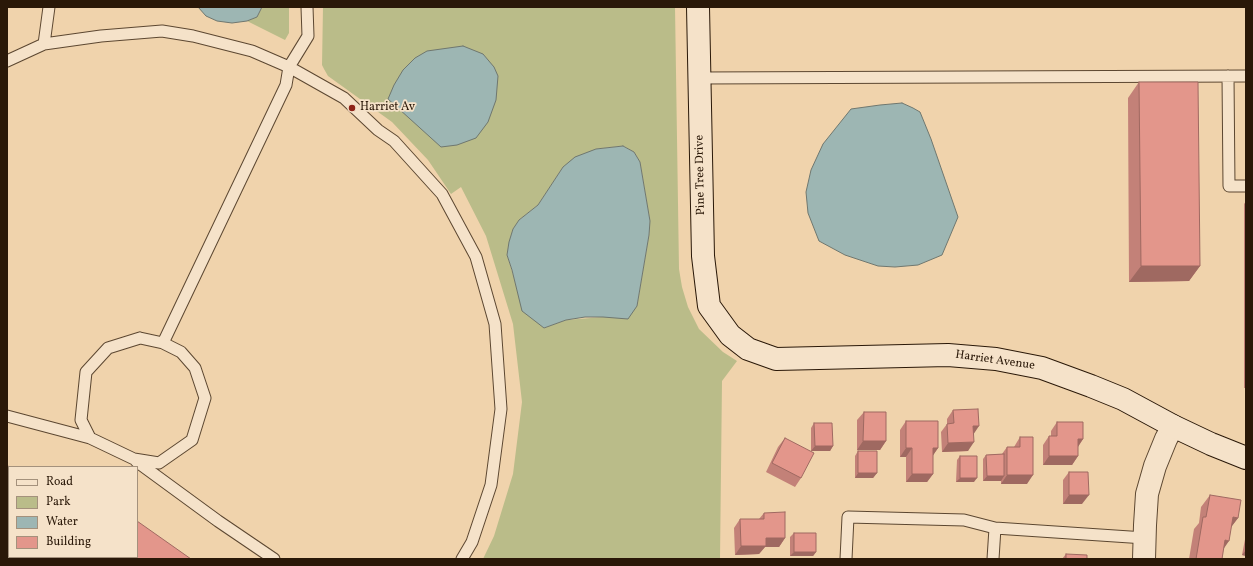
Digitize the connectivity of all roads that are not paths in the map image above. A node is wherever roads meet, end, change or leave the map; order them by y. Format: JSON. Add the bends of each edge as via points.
{"nodes":[{"id":1,"x":49,"y":7,"type":"edge"},
{"id":2,"x":307,"y":7,"type":"edge"},
{"id":3,"x":698,"y":7,"type":"edge"},
{"id":4,"x":44,"y":44,"type":"junction"},
{"id":5,"x":7,"y":61,"type":"edge"},
{"id":6,"x":289,"y":68,"type":"junction"},
{"id":7,"x":1228,"y":76,"type":"junction"},
{"id":8,"x":1246,"y":76,"type":"edge"},
{"id":9,"x":699,"y":78,"type":"junction"},
{"id":10,"x":1246,"y":186,"type":"edge"},
{"id":11,"x":730,"y":335,"type":"joint"},
{"id":12,"x":163,"y":343,"type":"junction"},
{"id":13,"x":7,"y":416,"type":"edge"},
{"id":14,"x":1173,"y":426,"type":"junction"},
{"id":15,"x":90,"y":438,"type":"junction"},
{"id":16,"x":1246,"y":458,"type":"edge"},
{"id":17,"x":134,"y":460,"type":"junction"},
{"id":18,"x":995,"y":528,"type":"junction"},
{"id":19,"x":1145,"y":549,"type":"edge"},
{"id":20,"x":274,"y":559,"type":"edge"},
{"id":21,"x":462,"y":559,"type":"edge"},
{"id":22,"x":846,"y":559,"type":"edge"},
{"id":23,"x":992,"y":559,"type":"edge"}],
"edges":[{"from":1,"to":4,"type":"lane"},
{"from":2,"to":6,"type":"lane","via":[[308,36]]},
{"from":3,"to":9,"type":"street","name":"Pine Tree Drive"},
{"from":4,"to":5,"type":"lane"},
{"from":4,"to":6,"type":"lane","via":[[162,31],[252,51]]},
{"from":6,"to":12,"type":"lane","via":[[286,85]]},
{"from":6,"to":21,"type":"lane","via":[[344,98],[378,130],[394,141],[442,194],[476,257],[495,324],[501,409],[491,485],[472,542]]},
{"from":7,"to":8,"type":"lane"},
{"from":7,"to":9,"type":"lane"},
{"from":7,"to":10,"type":"lane","via":[[1229,186]]},
{"from":9,"to":11,"type":"street","name":"Pine Tree Drive","via":[[703,256],[709,306]]},
{"from":11,"to":14,"type":"street","name":"Harriet Avenue","via":[[748,349],[776,359],[948,355],[996,359],[1042,368],[1123,399]]},
{"from":12,"to":15,"type":"lane","via":[[140,338],[108,348],[86,372],[81,420]]},
{"from":12,"to":17,"type":"lane","via":[[181,352],[195,368],[205,398],[192,440],[158,463]]},
{"from":13,"to":15,"type":"lane"},
{"from":14,"to":16,"type":"street","name":"Harriet Avenue"},
{"from":14,"to":19,"type":"street","via":[[1155,466],[1147,494]]},
{"from":15,"to":17,"type":"lane"},
{"from":17,"to":20,"type":"lane"},
{"from":18,"to":19,"type":"lane"},
{"from":18,"to":22,"type":"lane","via":[[964,520],[848,516]]},
{"from":18,"to":23,"type":"lane"}]}
